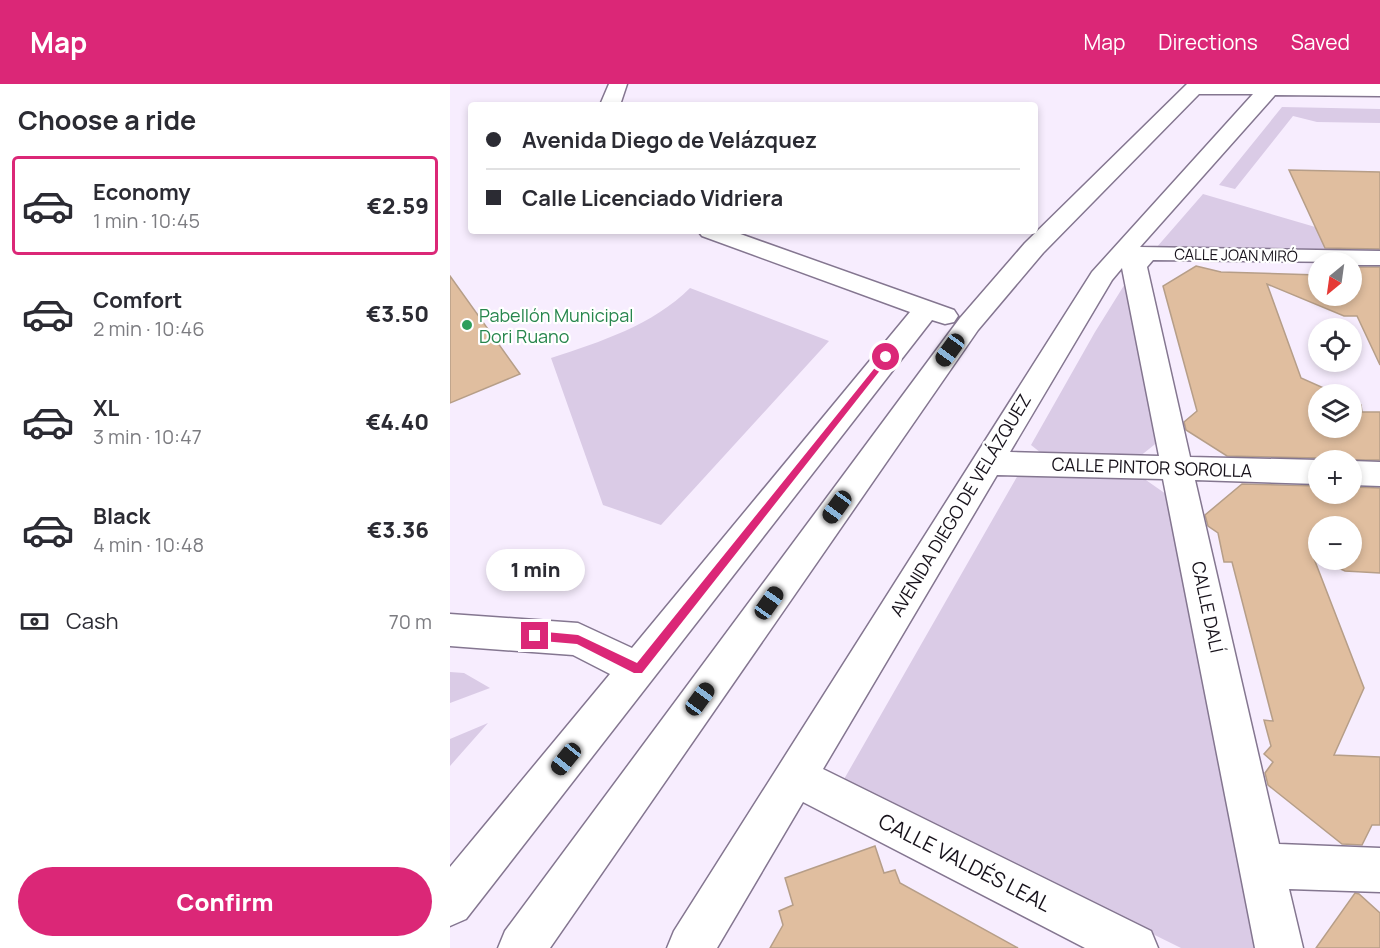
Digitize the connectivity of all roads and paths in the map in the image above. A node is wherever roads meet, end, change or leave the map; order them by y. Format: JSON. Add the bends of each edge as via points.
{"nodes":[{"id":1,"x":618,"y":84,"type":"edge"},
{"id":2,"x":1196,"y":86,"type":"edge"},
{"id":3,"x":1269,"y":90,"type":"junction"},
{"id":4,"x":1380,"y":90,"type":"edge"},
{"id":5,"x":611,"y":102,"type":"edge"},
{"id":6,"x":718,"y":234,"type":"edge"},
{"id":7,"x":1380,"y":258,"type":"edge"},
{"id":8,"x":1134,"y":266,"type":"joint"},
{"id":9,"x":926,"y":310,"type":"junction"},
{"id":10,"x":969,"y":324,"type":"junction"},
{"id":11,"x":986,"y":463,"type":"junction"},
{"id":12,"x":1179,"y":468,"type":"junction"},
{"id":13,"x":1308,"y":472,"type":"edge"},
{"id":14,"x":1362,"y":473,"type":"edge"},
{"id":15,"x":1380,"y":474,"type":"edge"},
{"id":16,"x":450,"y":630,"type":"edge"},
{"id":17,"x":638,"y":669,"type":"junction"},
{"id":18,"x":795,"y":776,"type":"junction"},
{"id":19,"x":1262,"y":866,"type":"junction"},
{"id":20,"x":1380,"y":870,"type":"edge"},
{"id":21,"x":450,"y":903,"type":"edge"},
{"id":22,"x":522,"y":948,"type":"edge"},
{"id":23,"x":691,"y":948,"type":"edge"},
{"id":24,"x":1134,"y":948,"type":"edge"},
{"id":25,"x":1279,"y":948,"type":"edge"}],
"edges":[{"from":1,"to":5,"type":"street"},
{"from":2,"to":3,"type":"street"},
{"from":2,"to":10,"type":"street","via":[[1034,248]]},
{"from":3,"to":4,"type":"street"},
{"from":3,"to":11,"type":"street","name":"AVENIDA DIEGO DE VELÁZQUEZ","via":[[1101,277]]},
{"from":6,"to":9,"type":"street"},
{"from":7,"to":8,"type":"street","name":"CALLE JOAN MIRÓ","via":[[1148,253]]},
{"from":8,"to":12,"type":"street","name":"CALLE DALÍ"},
{"from":9,"to":10,"type":"street"},
{"from":9,"to":17,"type":"street"},
{"from":10,"to":22,"type":"street"},
{"from":11,"to":12,"type":"street","name":"CALLE PINTOR SOROLLA"},
{"from":11,"to":18,"type":"street","name":"AVENIDA DIEGO DE VELÁZQUEZ"},
{"from":12,"to":13,"type":"street","name":"CALLE PINTOR SOROLLA"},
{"from":12,"to":19,"type":"street","name":"CALLE DALÍ"},
{"from":14,"to":15,"type":"street"},
{"from":16,"to":17,"type":"street","via":[[578,639]]},
{"from":17,"to":21,"type":"street"},
{"from":18,"to":23,"type":"street","name":"AVENIDA DIEGO DE VELÁZQUEZ"},
{"from":18,"to":24,"type":"street","name":"CALLE VALDÉS LEAL"},
{"from":19,"to":20,"type":"street"},
{"from":19,"to":25,"type":"street","name":"CALLE DALÍ"}]}
